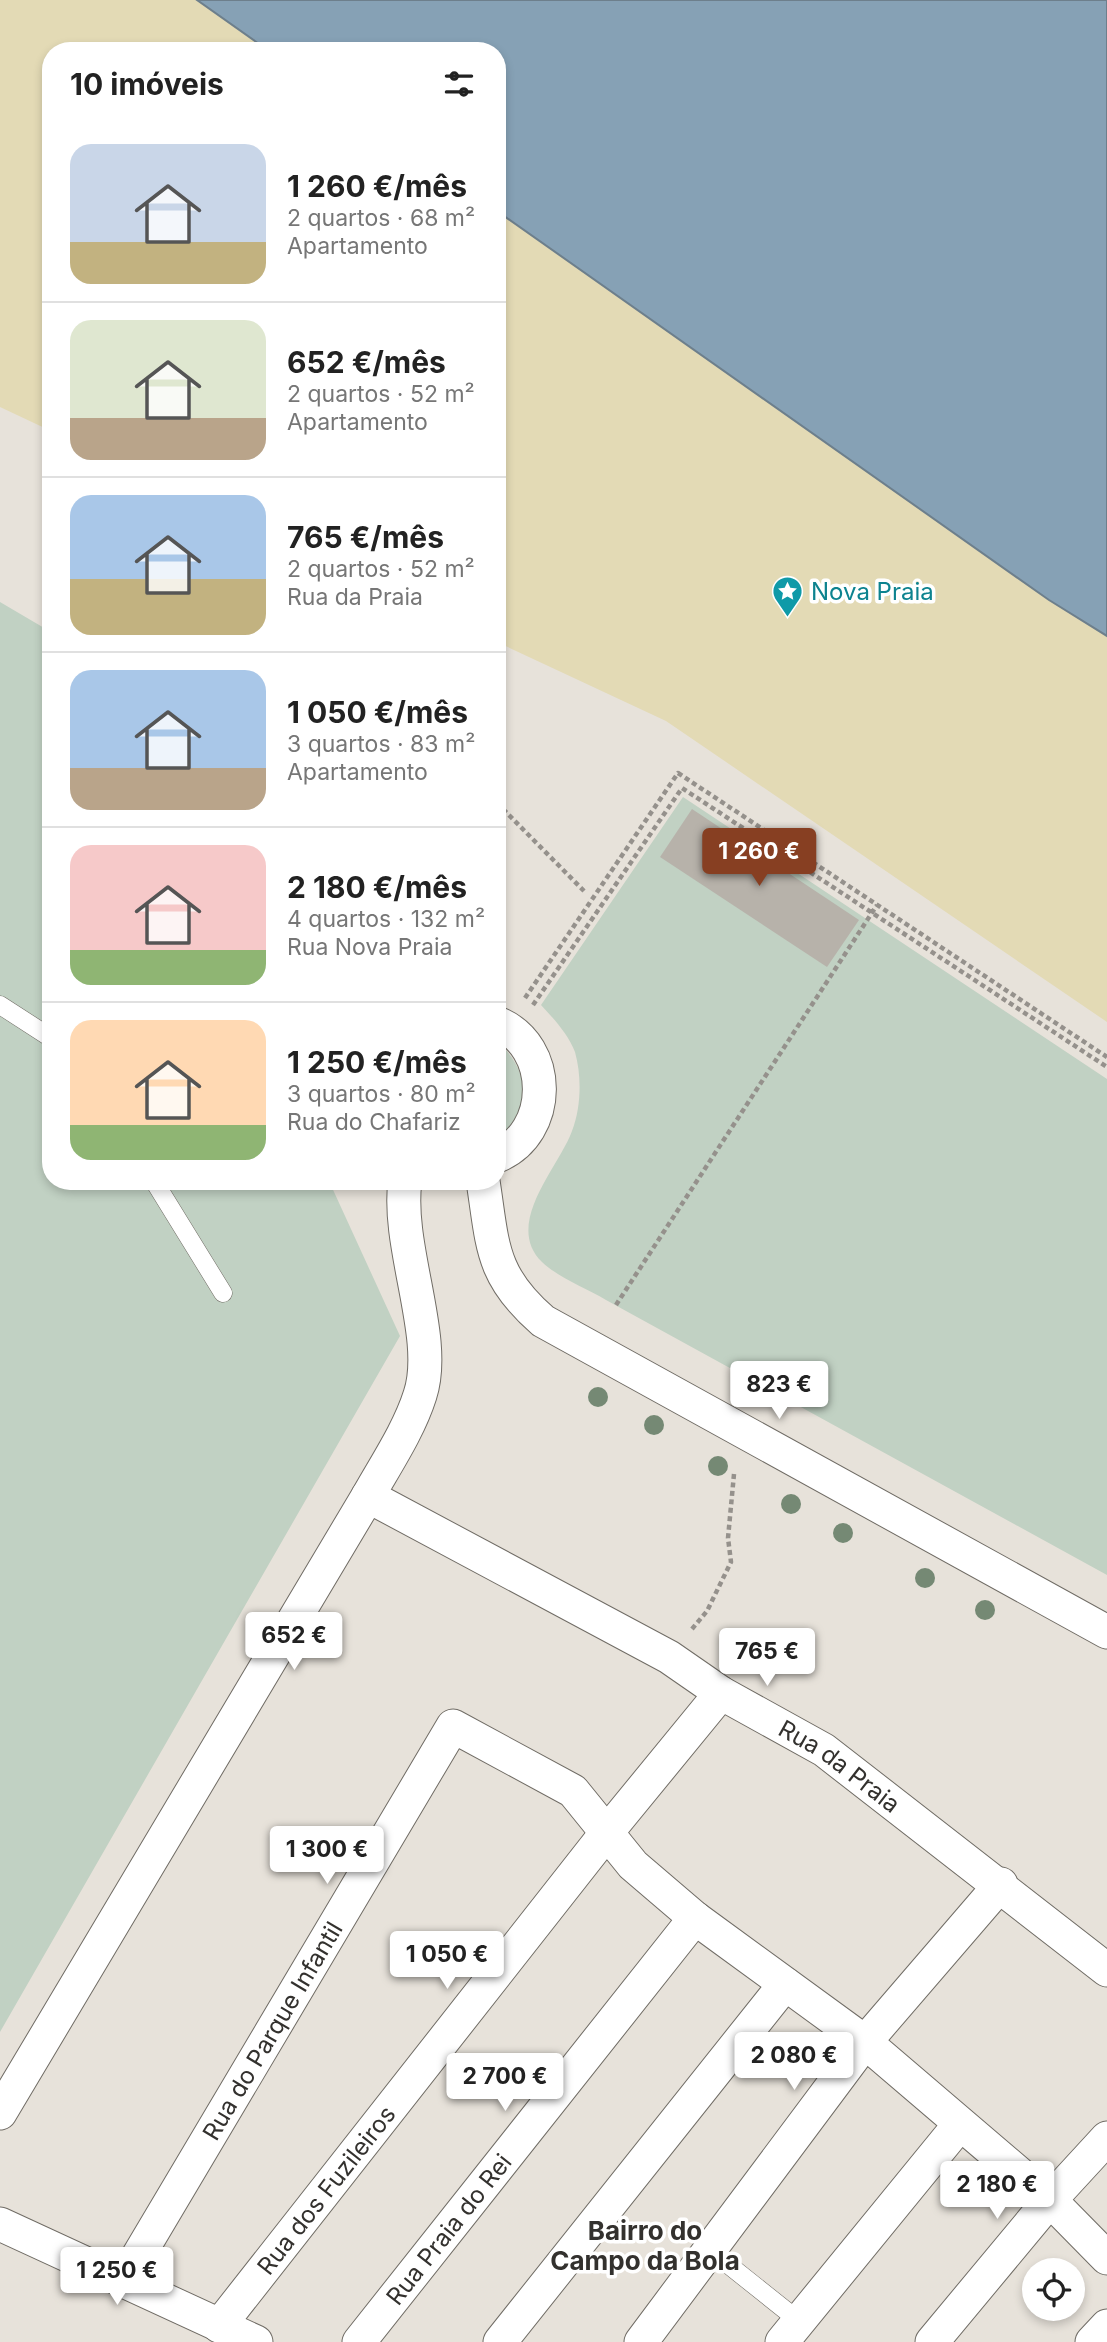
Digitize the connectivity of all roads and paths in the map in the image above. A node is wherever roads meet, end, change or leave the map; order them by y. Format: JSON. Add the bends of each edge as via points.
{"nodes":[{"id":1,"x":506,"y":812,"type":"edge"},
{"id":2,"x":584,"y":891,"type":"dead end"},
{"id":3,"x":877,"y":905,"type":"junction"},
{"id":4,"x":872,"y":913,"type":"junction"},
{"id":5,"x":524,"y":999,"type":"dead end"},
{"id":6,"x":0,"y":1005,"type":"edge"},
{"id":7,"x":511,"y":1020,"type":"edge"},
{"id":8,"x":42,"y":1032,"type":"edge"},
{"id":9,"x":1107,"y":1057,"type":"edge"},
{"id":10,"x":1107,"y":1067,"type":"edge"},
{"id":11,"x":506,"y":1150,"type":"edge"},
{"id":12,"x":160,"y":1190,"type":"edge"},
{"id":13,"x":404,"y":1190,"type":"edge"},
{"id":14,"x":484,"y":1190,"type":"edge"},
{"id":15,"x":223,"y":1293,"type":"dead end"},
{"id":16,"x":616,"y":1305,"type":"dead end"},
{"id":17,"x":734,"y":1474,"type":"dead end"},
{"id":18,"x":368,"y":1496,"type":"junction"},
{"id":19,"x":1107,"y":1632,"type":"edge"},
{"id":20,"x":669,"y":1657,"type":"junction"},
{"id":21,"x":720,"y":1693,"type":"junction"},
{"id":22,"x":608,"y":1830,"type":"junction"},
{"id":23,"x":1000,"y":1884,"type":"junction"},
{"id":24,"x":695,"y":1918,"type":"junction"},
{"id":25,"x":1107,"y":1970,"type":"edge"},
{"id":26,"x":785,"y":1984,"type":"junction"},
{"id":27,"x":865,"y":2042,"type":"junction"},
{"id":28,"x":0,"y":2113,"type":"edge"},
{"id":29,"x":960,"y":2124,"type":"junction"},
{"id":30,"x":1107,"y":2138,"type":"edge"},
{"id":31,"x":1050,"y":2200,"type":"junction"},
{"id":32,"x":0,"y":2224,"type":"edge"},
{"id":33,"x":710,"y":2250,"type":"junction"},
{"id":34,"x":1107,"y":2258,"type":"edge"},
{"id":35,"x":124,"y":2280,"type":"junction"},
{"id":36,"x":219,"y":2326,"type":"junction"},
{"id":37,"x":1107,"y":2326,"type":"edge"},
{"id":38,"x":791,"y":2331,"type":"edge"},
{"id":39,"x":256,"y":2342,"type":"edge"},
{"id":40,"x":359,"y":2342,"type":"edge"},
{"id":41,"x":500,"y":2342,"type":"edge"},
{"id":42,"x":641,"y":2342,"type":"edge"},
{"id":43,"x":932,"y":2342,"type":"edge"},
{"id":44,"x":1093,"y":2342,"type":"edge"}],
"edges":[{"from":1,"to":2,"type":"path"},
{"from":3,"to":4,"type":"path"},
{"from":3,"to":5,"type":"path","via":[[678,773]]},
{"from":3,"to":9,"type":"path"},
{"from":4,"to":7,"type":"path","via":[[682,788]]},
{"from":4,"to":10,"type":"path"},
{"from":4,"to":16,"type":"path"},
{"from":6,"to":8,"type":"lane"},
{"from":7,"to":11,"type":"street","via":[[533,1057],[540,1101],[533,1123]]},
{"from":12,"to":15,"type":"lane"},
{"from":13,"to":18,"type":"street","via":[[404,1231],[424,1370],[417,1403]]},
{"from":14,"to":19,"type":"street","via":[[497,1262],[522,1303],[543,1321]]},
{"from":17,"to":20,"type":"path","via":[[729,1569],[707,1611]]},
{"from":18,"to":20,"type":"street","name":"Rua da Praia"},
{"from":18,"to":28,"type":"street"},
{"from":20,"to":21,"type":"street","name":"Rua da Praia"},
{"from":21,"to":22,"type":"street","name":"Rua dos Fuzileiros"},
{"from":21,"to":23,"type":"street","name":"Rua da Praia","via":[[824,1750]]},
{"from":22,"to":24,"type":"street","via":[[634,1865]]},
{"from":22,"to":35,"type":"street","name":"Rua do Parque Infantil","via":[[573,1791],[453,1726]]},
{"from":22,"to":36,"type":"street","name":"Rua dos Fuzileiros"},
{"from":23,"to":25,"type":"street","name":"Rua da Praia"},
{"from":23,"to":27,"type":"street"},
{"from":24,"to":26,"type":"street"},
{"from":24,"to":40,"type":"street","name":"Rua Praia do Rei"},
{"from":26,"to":27,"type":"street"},
{"from":26,"to":41,"type":"street"},
{"from":27,"to":29,"type":"street"},
{"from":27,"to":33,"type":"street"},
{"from":29,"to":31,"type":"street"},
{"from":29,"to":38,"type":"street"},
{"from":30,"to":31,"type":"street"},
{"from":31,"to":34,"type":"street"},
{"from":31,"to":43,"type":"street"},
{"from":32,"to":35,"type":"street"},
{"from":33,"to":38,"type":"lane"},
{"from":33,"to":42,"type":"street"},
{"from":35,"to":36,"type":"street"},
{"from":36,"to":39,"type":"street"},
{"from":37,"to":44,"type":"street"}]}
